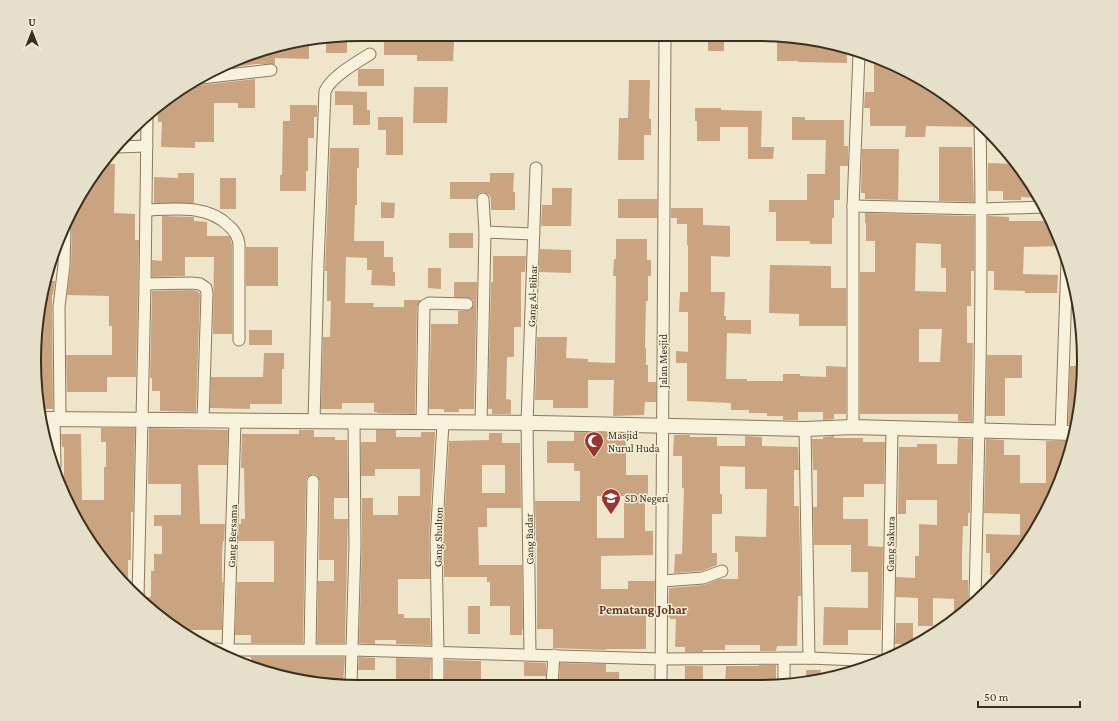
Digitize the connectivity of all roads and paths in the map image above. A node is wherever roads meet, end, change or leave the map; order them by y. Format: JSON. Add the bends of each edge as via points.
{"nodes":[{"id":1,"x":665,"y":41,"type":"edge"},
{"id":2,"x":370,"y":54,"type":"dead end"},
{"id":3,"x":859,"y":58,"type":"edge"},
{"id":4,"x":271,"y":70,"type":"dead end"},
{"id":5,"x":215,"y":76,"type":"edge"},
{"id":6,"x":147,"y":123,"type":"edge"},
{"id":7,"x":980,"y":132,"type":"edge"},
{"id":8,"x":147,"y":146,"type":"junction"},
{"id":9,"x":123,"y":147,"type":"edge"},
{"id":10,"x":536,"y":168,"type":"dead end"},
{"id":11,"x":483,"y":199,"type":"dead end"},
{"id":12,"x":853,"y":206,"type":"junction"},
{"id":13,"x":1037,"y":207,"type":"edge"},
{"id":14,"x":982,"y":209,"type":"junction"},
{"id":15,"x":146,"y":210,"type":"junction"},
{"id":16,"x":485,"y":232,"type":"junction"},
{"id":17,"x":534,"y":234,"type":"junction"},
{"id":18,"x":65,"y":239,"type":"edge"},
{"id":19,"x":1067,"y":283,"type":"edge"},
{"id":20,"x":145,"y":284,"type":"junction"},
{"id":21,"x":467,"y":304,"type":"dead end"},
{"id":22,"x":239,"y":340,"type":"dead end"},
{"id":23,"x":52,"y":419,"type":"edge"},
{"id":24,"x":203,"y":420,"type":"junction"},
{"id":25,"x":143,"y":421,"type":"junction"},
{"id":26,"x":235,"y":421,"type":"junction"},
{"id":27,"x":314,"y":422,"type":"junction"},
{"id":28,"x":354,"y":422,"type":"junction"},
{"id":29,"x":422,"y":422,"type":"junction"},
{"id":30,"x":442,"y":423,"type":"junction"},
{"id":31,"x":481,"y":423,"type":"junction"},
{"id":32,"x":527,"y":424,"type":"junction"},
{"id":33,"x":662,"y":426,"type":"junction"},
{"id":34,"x":853,"y":427,"type":"junction"},
{"id":35,"x":892,"y":428,"type":"junction"},
{"id":36,"x":805,"y":429,"type":"junction"},
{"id":37,"x":979,"y":430,"type":"junction"},
{"id":38,"x":1068,"y":432,"type":"edge"},
{"id":39,"x":54,"y":449,"type":"edge"},
{"id":40,"x":313,"y":481,"type":"dead end"},
{"id":41,"x":722,"y":571,"type":"dead end"},
{"id":42,"x":662,"y":581,"type":"junction"},
{"id":43,"x":138,"y":589,"type":"edge"},
{"id":44,"x":974,"y":595,"type":"edge"},
{"id":45,"x":221,"y":648,"type":"edge"},
{"id":46,"x":225,"y":650,"type":"edge"},
{"id":47,"x":310,"y":650,"type":"junction"},
{"id":48,"x":352,"y":650,"type":"junction"},
{"id":49,"x":438,"y":652,"type":"junction"},
{"id":50,"x":888,"y":652,"type":"edge"},
{"id":51,"x":530,"y":654,"type":"junction"},
{"id":52,"x":554,"y":655,"type":"junction"},
{"id":53,"x":661,"y":658,"type":"junction"},
{"id":54,"x":784,"y":658,"type":"junction"},
{"id":55,"x":809,"y":658,"type":"junction"},
{"id":56,"x":867,"y":660,"type":"edge"},
{"id":57,"x":784,"y":678,"type":"edge"},
{"id":58,"x":351,"y":680,"type":"edge"},
{"id":59,"x":438,"y":680,"type":"edge"},
{"id":60,"x":552,"y":680,"type":"edge"},
{"id":61,"x":661,"y":680,"type":"edge"}],
"edges":[{"from":1,"to":33,"type":"street","name":"Jalan Mesjid"},
{"from":2,"to":27,"type":"street","via":[[328,84],[325,92]]},
{"from":3,"to":12,"type":"street"},
{"from":4,"to":5,"type":"street"},
{"from":6,"to":8,"type":"street"},
{"from":7,"to":14,"type":"street"},
{"from":8,"to":9,"type":"street"},
{"from":8,"to":15,"type":"street"},
{"from":10,"to":17,"type":"street","name":"Gang Al-Bihar"},
{"from":11,"to":16,"type":"street"},
{"from":12,"to":14,"type":"street"},
{"from":12,"to":34,"type":"street"},
{"from":13,"to":14,"type":"street"},
{"from":14,"to":37,"type":"street"},
{"from":15,"to":20,"type":"street"},
{"from":15,"to":22,"type":"street","via":[[206,211],[224,221],[237,234]]},
{"from":16,"to":17,"type":"street"},
{"from":16,"to":31,"type":"street"},
{"from":17,"to":32,"type":"street","name":"Gang Al-Bihar"},
{"from":18,"to":23,"type":"street","via":[[59,307],[61,367]]},
{"from":19,"to":38,"type":"street"},
{"from":20,"to":24,"type":"street","via":[[192,283],[207,290]]},
{"from":20,"to":25,"type":"street"},
{"from":21,"to":29,"type":"street","via":[[429,303],[424,306]]},
{"from":23,"to":25,"type":"street"},
{"from":23,"to":39,"type":"street"},
{"from":24,"to":25,"type":"street"},
{"from":24,"to":26,"type":"street"},
{"from":25,"to":43,"type":"street"},
{"from":26,"to":27,"type":"street"},
{"from":26,"to":45,"type":"street","name":"Gang Bersama"},
{"from":27,"to":28,"type":"street"},
{"from":28,"to":29,"type":"street"},
{"from":28,"to":48,"type":"street","via":[[355,545]]},
{"from":29,"to":30,"type":"street"},
{"from":30,"to":31,"type":"street"},
{"from":30,"to":49,"type":"street","name":"Gang Shulton","via":[[436,542]]},
{"from":31,"to":32,"type":"street"},
{"from":32,"to":33,"type":"street"},
{"from":32,"to":51,"type":"street","name":"Gang Badar"},
{"from":33,"to":36,"type":"street"},
{"from":33,"to":42,"type":"street","name":"Jalan Mesjid"},
{"from":34,"to":35,"type":"street"},
{"from":34,"to":36,"type":"street"},
{"from":35,"to":37,"type":"street"},
{"from":35,"to":50,"type":"street","name":"Gang Sakura"},
{"from":36,"to":55,"type":"street"},
{"from":37,"to":38,"type":"street"},
{"from":37,"to":44,"type":"street"},
{"from":40,"to":47,"type":"street"},
{"from":41,"to":42,"type":"street","via":[[703,578]]},
{"from":42,"to":53,"type":"street","name":"Jalan Mesjid"},
{"from":46,"to":47,"type":"street"},
{"from":47,"to":48,"type":"street"},
{"from":48,"to":49,"type":"street"},
{"from":48,"to":58,"type":"street"},
{"from":49,"to":51,"type":"street"},
{"from":49,"to":59,"type":"street","name":"Gang Shulton"},
{"from":51,"to":52,"type":"street"},
{"from":52,"to":53,"type":"street"},
{"from":52,"to":60,"type":"street"},
{"from":53,"to":54,"type":"street"},
{"from":53,"to":61,"type":"street","name":"Jalan Mesjid"},
{"from":54,"to":55,"type":"street"},
{"from":54,"to":57,"type":"street"},
{"from":55,"to":56,"type":"street"}]}
